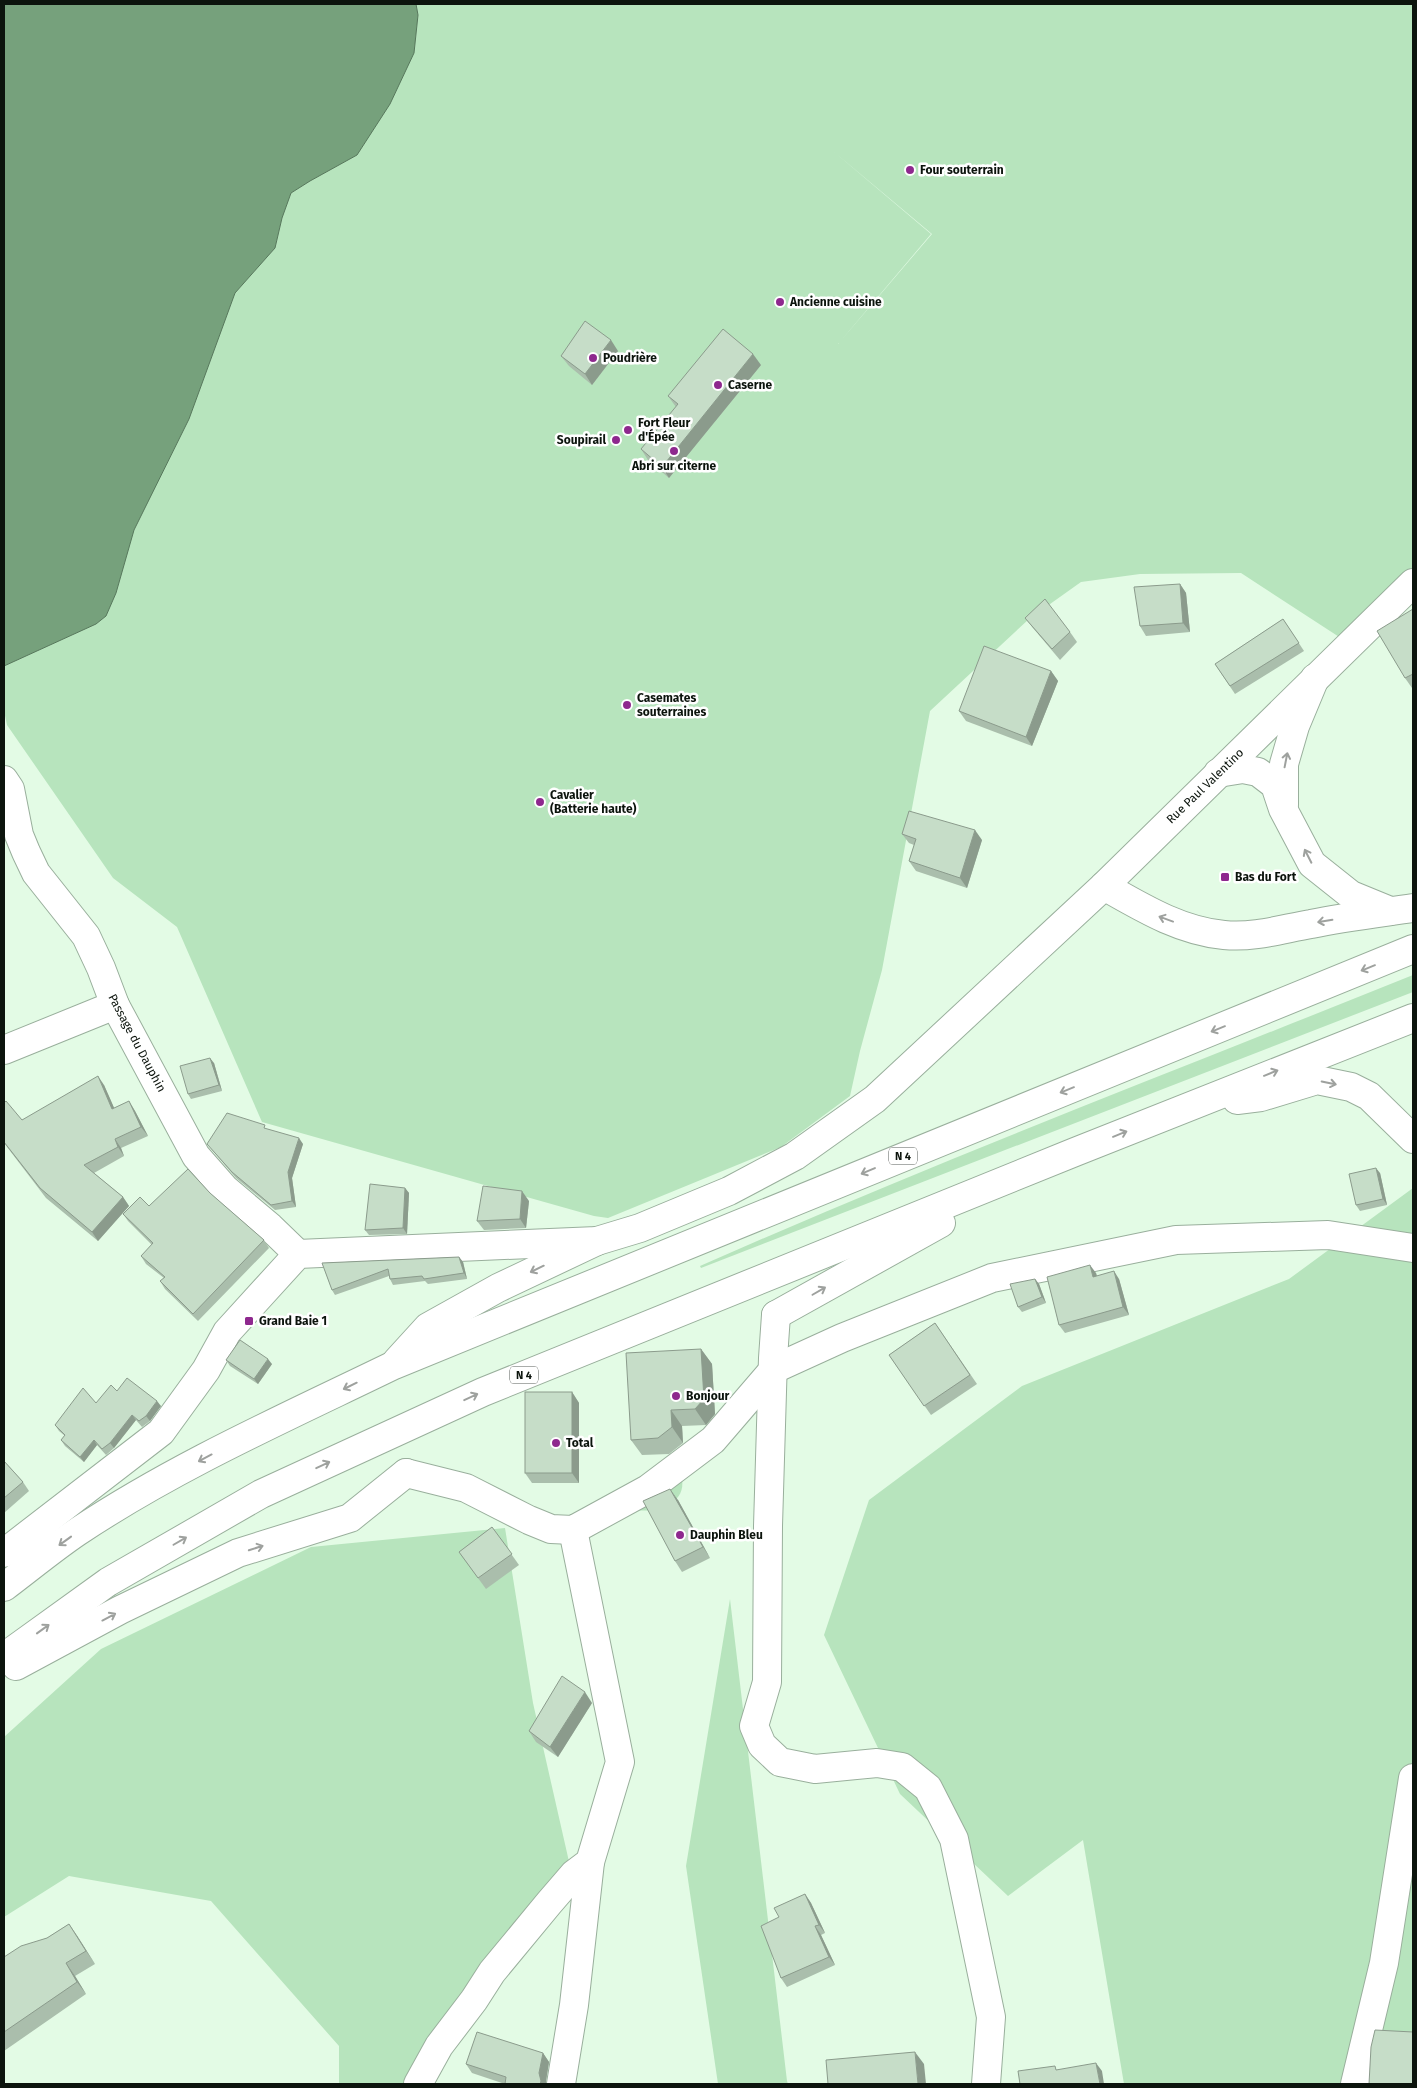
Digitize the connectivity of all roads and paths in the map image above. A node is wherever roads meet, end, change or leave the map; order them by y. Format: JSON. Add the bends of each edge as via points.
{"nodes":[{"id":1,"x":1413,"y":583,"type":"edge"},
{"id":2,"x":1315,"y":678,"type":"junction"},
{"id":3,"x":1218,"y":772,"type":"junction"},
{"id":4,"x":4,"y":780,"type":"edge"},
{"id":5,"x":1284,"y":809,"type":"junction"},
{"id":6,"x":1104,"y":886,"type":"junction"},
{"id":7,"x":1402,"y":909,"type":"edge"},
{"id":8,"x":1413,"y":949,"type":"edge"},
{"id":9,"x":114,"y":1005,"type":"junction"},
{"id":10,"x":1413,"y":1018,"type":"edge"},
{"id":11,"x":4,"y":1050,"type":"edge"},
{"id":12,"x":1179,"y":1110,"type":"junction"},
{"id":13,"x":1413,"y":1139,"type":"edge"},
{"id":14,"x":1074,"y":1152,"type":"junction"},
{"id":15,"x":597,"y":1241,"type":"junction"},
{"id":16,"x":1413,"y":1248,"type":"edge"},
{"id":17,"x":298,"y":1254,"type":"junction"},
{"id":18,"x":394,"y":1365,"type":"junction"},
{"id":19,"x":774,"y":1369,"type":"junction"},
{"id":20,"x":573,"y":1530,"type":"junction"},
{"id":21,"x":4,"y":1554,"type":"edge"},
{"id":22,"x":4,"y":1586,"type":"edge"},
{"id":23,"x":4,"y":1657,"type":"edge"},
{"id":24,"x":4,"y":1672,"type":"edge"},
{"id":25,"x":1413,"y":1778,"type":"edge"},
{"id":26,"x":590,"y":1862,"type":"junction"},
{"id":27,"x":418,"y":2084,"type":"edge"},
{"id":28,"x":561,"y":2084,"type":"edge"},
{"id":29,"x":986,"y":2084,"type":"edge"},
{"id":30,"x":1355,"y":2084,"type":"edge"}],
"edges":[{"from":1,"to":2,"type":"main road","name":"Rue Paul Valentino"},
{"from":2,"to":3,"type":"main road","name":"Rue Paul Valentino"},
{"from":5,"to":2,"type":"main road","one_way":true,"via":[[1284,764],[1295,726]]},
{"from":3,"to":5,"type":"main road","via":[[1243,769],[1258,772],[1275,785]]},
{"from":3,"to":6,"type":"main road","name":"Rue Paul Valentino"},
{"from":4,"to":9,"type":"main road","name":"Passage du Dauphin","via":[[10,789],[19,835],[36,873],[86,936]]},
{"from":7,"to":5,"type":"main road","one_way":true,"via":[[1351,895],[1312,864]]},
{"from":7,"to":6,"type":"main road","one_way":true,"via":[[1260,934],[1224,935],[1191,928],[1156,915]]},
{"from":6,"to":15,"type":"main road","name":"Rue Paul Valentino","via":[[875,1099],[795,1156],[729,1191],[640,1228]]},
{"from":8,"to":18,"type":"main road","number":"N 4","one_way":true},
{"from":9,"to":11,"type":"main road"},
{"from":9,"to":17,"type":"main road","name":"Passage du Dauphin","via":[[196,1156],[225,1190]]},
{"from":12,"to":10,"type":"main road","number":"N 4","one_way":true},
{"from":12,"to":13,"type":"main road","one_way":true,"via":[[1261,1097],[1317,1080],[1369,1096]]},
{"from":14,"to":12,"type":"main road","number":"N 4","one_way":true},
{"from":19,"to":14,"type":"main road","one_way":true,"via":[[776,1315]]},
{"from":23,"to":14,"type":"main road","number":"N 4","one_way":true,"via":[[108,1582],[261,1494],[483,1392]]},
{"from":15,"to":17,"type":"main road"},
{"from":15,"to":18,"type":"main road","one_way":true,"via":[[498,1288],[428,1327]]},
{"from":16,"to":19,"type":"main road","via":[[1328,1235],[1176,1240],[992,1278]]},
{"from":17,"to":21,"type":"main road","via":[[227,1332],[206,1370],[161,1432]]},
{"from":18,"to":22,"type":"main road","number":"N 4","one_way":true,"via":[[166,1479],[78,1532]]},
{"from":19,"to":20,"type":"main road","via":[[713,1440],[648,1489]]},
{"from":19,"to":29,"type":"main road","via":[[767,1682],[754,1726],[762,1745],[780,1762],[815,1769],[878,1763],[902,1767],[928,1788],[954,1839],[991,2017]]},
{"from":24,"to":20,"type":"main road","one_way":true,"via":[[120,1610],[238,1554],[350,1518],[406,1473],[466,1488],[551,1529]]},
{"from":20,"to":26,"type":"main road","via":[[620,1762]]},
{"from":25,"to":30,"type":"main road","via":[[1384,1963]]},
{"from":26,"to":27,"type":"main road","via":[[574,1874],[548,1903],[497,1966],[439,2046]]},
{"from":26,"to":28,"type":"main road","via":[[574,2005]]}]}
